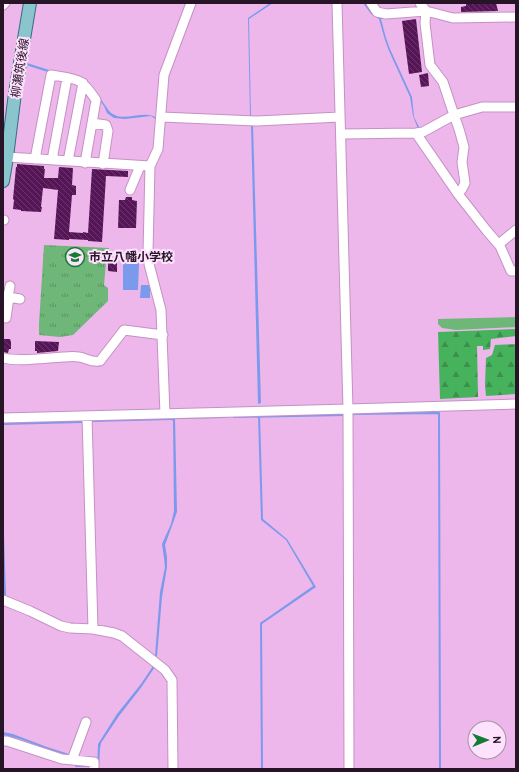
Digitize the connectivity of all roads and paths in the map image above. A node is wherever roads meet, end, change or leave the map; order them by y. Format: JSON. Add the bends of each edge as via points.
{"nodes":[{"id":1,"x":30,"y":3,"type":"edge"},
{"id":2,"x":191,"y":3,"type":"edge"},
{"id":3,"x":337,"y":3,"type":"edge"},
{"id":4,"x":370,"y":3,"type":"edge"},
{"id":5,"x":423,"y":7,"type":"edge"},
{"id":6,"x":516,"y":17,"type":"edge"},
{"id":7,"x":67,"y":78,"type":"junction"},
{"id":8,"x":83,"y":83,"type":"junction"},
{"id":9,"x":516,"y":107,"type":"edge"},
{"id":10,"x":454,"y":115,"type":"junction"},
{"id":11,"x":161,"y":117,"type":"junction"},
{"id":12,"x":340,"y":118,"type":"junction"},
{"id":13,"x":92,"y":122,"type":"junction"},
{"id":14,"x":416,"y":133,"type":"junction"},
{"id":15,"x":341,"y":134,"type":"junction"},
{"id":16,"x":7,"y":157,"type":"junction"},
{"id":17,"x":35,"y":159,"type":"junction"},
{"id":18,"x":52,"y":160,"type":"junction"},
{"id":19,"x":68,"y":161,"type":"junction"},
{"id":20,"x":85,"y":162,"type":"junction"},
{"id":21,"x":103,"y":164,"type":"junction"},
{"id":22,"x":140,"y":166,"type":"junction"},
{"id":23,"x":150,"y":166,"type":"junction"},
{"id":24,"x":3,"y":177,"type":"edge"},
{"id":25,"x":130,"y":190,"type":"dead end"},
{"id":26,"x":458,"y":194,"type":"junction"},
{"id":27,"x":516,"y":230,"type":"edge"},
{"id":28,"x":499,"y":244,"type":"junction"},
{"id":29,"x":516,"y":271,"type":"edge"},
{"id":30,"x":10,"y":286,"type":"dead end"},
{"id":31,"x":7,"y":297,"type":"edge"},
{"id":32,"x":20,"y":299,"type":"dead end"},
{"id":33,"x":6,"y":318,"type":"dead end"},
{"id":34,"x":163,"y":335,"type":"junction"},
{"id":35,"x":3,"y":358,"type":"edge"},
{"id":36,"x":516,"y":404,"type":"edge"},
{"id":37,"x":348,"y":410,"type":"junction"},
{"id":38,"x":165,"y":414,"type":"junction"},
{"id":39,"x":87,"y":416,"type":"junction"},
{"id":40,"x":3,"y":418,"type":"edge"},
{"id":41,"x":3,"y":600,"type":"edge"},
{"id":42,"x":93,"y":629,"type":"junction"},
{"id":43,"x":86,"y":722,"type":"dead end"},
{"id":44,"x":3,"y":741,"type":"edge"},
{"id":45,"x":72,"y":760,"type":"junction"},
{"id":46,"x":94,"y":769,"type":"edge"},
{"id":47,"x":173,"y":769,"type":"edge"},
{"id":48,"x":349,"y":769,"type":"edge"}],
"edges":[{"from":1,"to":16,"type":"main road","name":"柳瀬筑後線"},
{"from":2,"to":11,"type":"street","via":[[164,75]]},
{"from":3,"to":12,"type":"street"},
{"from":4,"to":5,"type":"street","via":[[377,12],[386,14]]},
{"from":5,"to":6,"type":"street","via":[[453,18]]},
{"from":5,"to":10,"type":"street","via":[[430,65],[443,82]]},
{"from":7,"to":8,"type":"street"},
{"from":7,"to":17,"type":"street","via":[[51,75]]},
{"from":7,"to":18,"type":"street"},
{"from":8,"to":13,"type":"street","via":[[96,100]]},
{"from":8,"to":19,"type":"street"},
{"from":9,"to":10,"type":"street","via":[[482,107]]},
{"from":10,"to":14,"type":"street","via":[[423,132]]},
{"from":10,"to":26,"type":"street","via":[[464,147],[462,162],[465,183]]},
{"from":11,"to":12,"type":"street","via":[[257,121]]},
{"from":11,"to":23,"type":"street","via":[[158,149]]},
{"from":12,"to":15,"type":"street"},
{"from":13,"to":20,"type":"street"},
{"from":13,"to":21,"type":"street","via":[[106,125],[108,131]]},
{"from":14,"to":15,"type":"street"},
{"from":14,"to":26,"type":"street"},
{"from":15,"to":37,"type":"street"},
{"from":16,"to":17,"type":"street"},
{"from":16,"to":24,"type":"main road","name":"柳瀬筑後線"},
{"from":17,"to":18,"type":"street"},
{"from":18,"to":19,"type":"street"},
{"from":19,"to":20,"type":"street"},
{"from":20,"to":21,"type":"street"},
{"from":21,"to":22,"type":"street"},
{"from":22,"to":23,"type":"street"},
{"from":22,"to":25,"type":"street"},
{"from":23,"to":34,"type":"street","via":[[149,264],[161,310]]},
{"from":26,"to":28,"type":"street"},
{"from":27,"to":28,"type":"street"},
{"from":28,"to":29,"type":"street","via":[[511,271]]},
{"from":30,"to":31,"type":"street"},
{"from":31,"to":32,"type":"street"},
{"from":31,"to":33,"type":"street"},
{"from":34,"to":35,"type":"street","via":[[124,330],[98,362],[79,357]]},
{"from":34,"to":38,"type":"street"},
{"from":36,"to":37,"type":"street"},
{"from":37,"to":38,"type":"street"},
{"from":37,"to":48,"type":"street"},
{"from":38,"to":39,"type":"street"},
{"from":39,"to":40,"type":"street"},
{"from":39,"to":42,"type":"street"},
{"from":41,"to":42,"type":"street","via":[[61,626]]},
{"from":42,"to":47,"type":"street","via":[[122,636],[165,670],[172,680]]},
{"from":43,"to":45,"type":"street"},
{"from":44,"to":45,"type":"street"},
{"from":45,"to":46,"type":"street","via":[[94,762]]}]}
